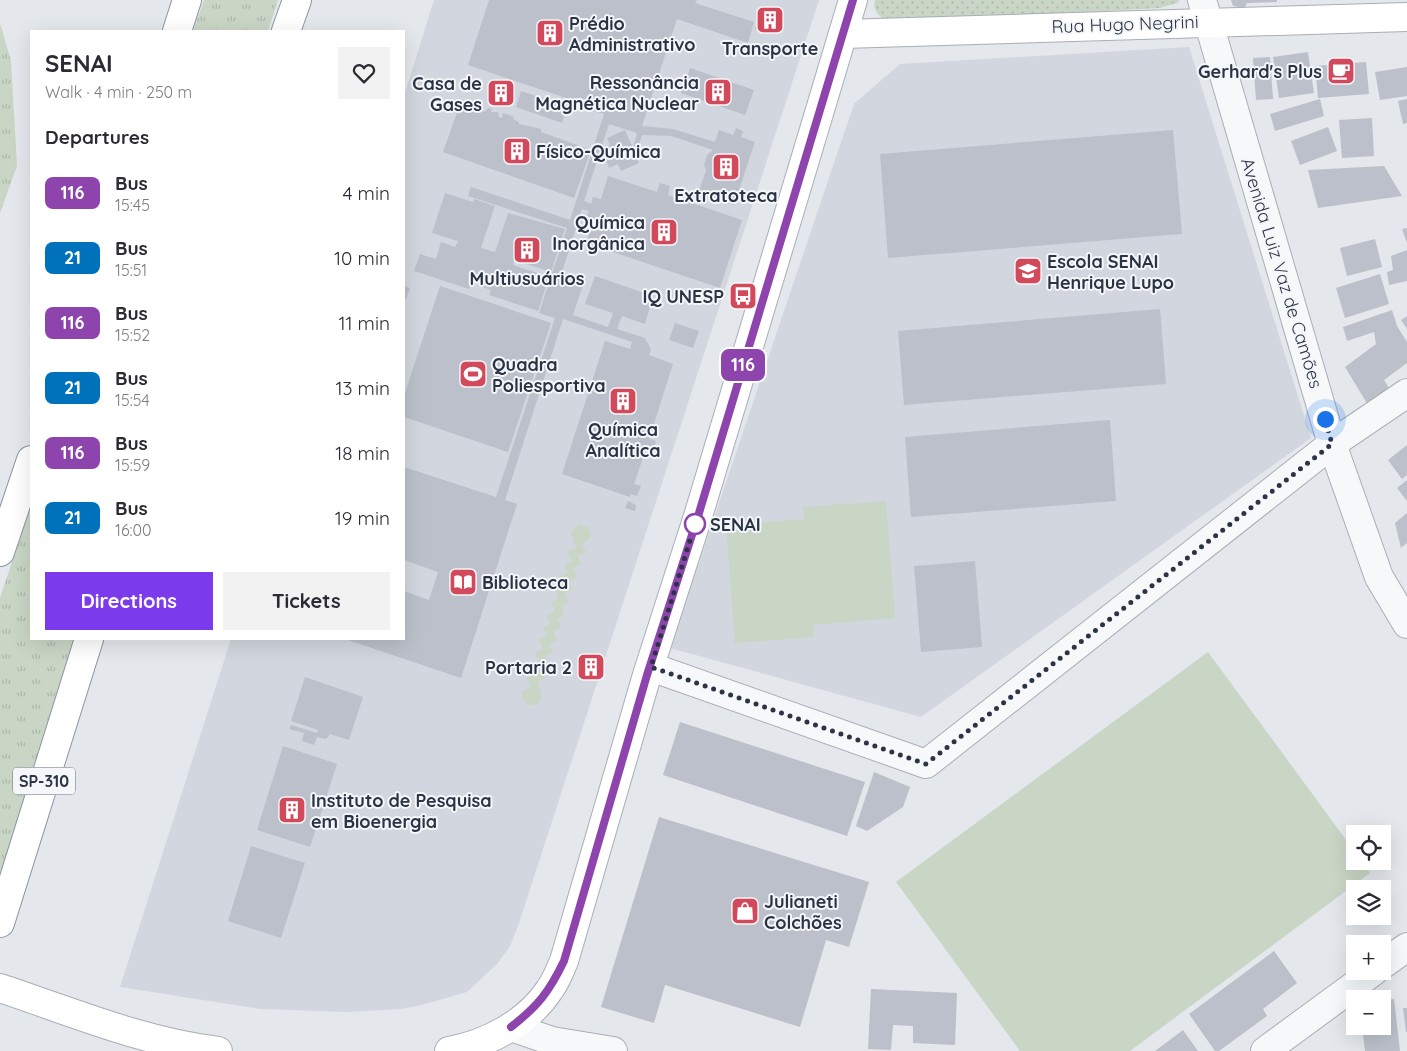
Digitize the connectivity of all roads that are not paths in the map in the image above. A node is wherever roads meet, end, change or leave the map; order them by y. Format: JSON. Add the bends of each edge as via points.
{"nodes":[{"id":1,"x":188,"y":0,"type":"edge"},
{"id":2,"x":293,"y":0,"type":"edge"},
{"id":3,"x":297,"y":0,"type":"edge"},
{"id":4,"x":853,"y":0,"type":"edge"},
{"id":5,"x":1375,"y":9,"type":"edge"},
{"id":6,"x":1204,"y":11,"type":"edge"},
{"id":7,"x":1407,"y":17,"type":"edge"},
{"id":8,"x":177,"y":30,"type":"edge"},
{"id":9,"x":285,"y":30,"type":"edge"},
{"id":10,"x":285,"y":30,"type":"edge"},
{"id":11,"x":843,"y":34,"type":"junction"},
{"id":12,"x":1407,"y":393,"type":"edge"},
{"id":13,"x":1332,"y":444,"type":"junction"},
{"id":14,"x":30,"y":463,"type":"edge"},
{"id":15,"x":0,"y":552,"type":"edge"},
{"id":16,"x":1407,"y":624,"type":"edge"},
{"id":17,"x":89,"y":640,"type":"edge"},
{"id":18,"x":651,"y":667,"type":"junction"},
{"id":19,"x":0,"y":923,"type":"edge"},
{"id":20,"x":1407,"y":947,"type":"edge"},
{"id":21,"x":1391,"y":959,"type":"edge"},
{"id":22,"x":1362,"y":980,"type":"edge"},
{"id":23,"x":0,"y":988,"type":"edge"},
{"id":24,"x":511,"y":1027,"type":"junction"},
{"id":25,"x":554,"y":1046,"type":"edge"},
{"id":26,"x":218,"y":1051,"type":"edge"},
{"id":27,"x":449,"y":1051,"type":"edge"},
{"id":28,"x":613,"y":1051,"type":"edge"},
{"id":29,"x":1265,"y":1051,"type":"edge"}],
"edges":[{"from":1,"to":8,"type":"main road"},
{"from":2,"to":9,"type":"main road"},
{"from":3,"to":10,"type":"main road"},
{"from":4,"to":11,"type":"main road"},
{"from":5,"to":6,"type":"main road","name":"Rua Hugo Negrini"},
{"from":5,"to":7,"type":"main road","name":"Rua Hugo Negrini"},
{"from":6,"to":11,"type":"main road","name":"Rua Hugo Negrini"},
{"from":6,"to":13,"type":"street","name":"Avenida Luiz Vaz de Camões"},
{"from":11,"to":18,"type":"main road"},
{"from":12,"to":13,"type":"street"},
{"from":13,"to":16,"type":"street","name":"Avenida Luiz Vaz de Camões","via":[[1379,577]]},
{"from":13,"to":18,"type":"street","via":[[926,764]]},
{"from":14,"to":15,"type":"main road"},
{"from":17,"to":19,"type":"main road","number":"SP-310"},
{"from":18,"to":24,"type":"main road","via":[[564,961],[550,989],[529,1013]]},
{"from":20,"to":21,"type":"street"},
{"from":22,"to":29,"type":"street"},
{"from":23,"to":26,"type":"main road","via":[[127,1032],[190,1048]]},
{"from":24,"to":25,"type":"street"},
{"from":24,"to":27,"type":"main road","via":[[472,1047]]},
{"from":25,"to":28,"type":"street"}]}
